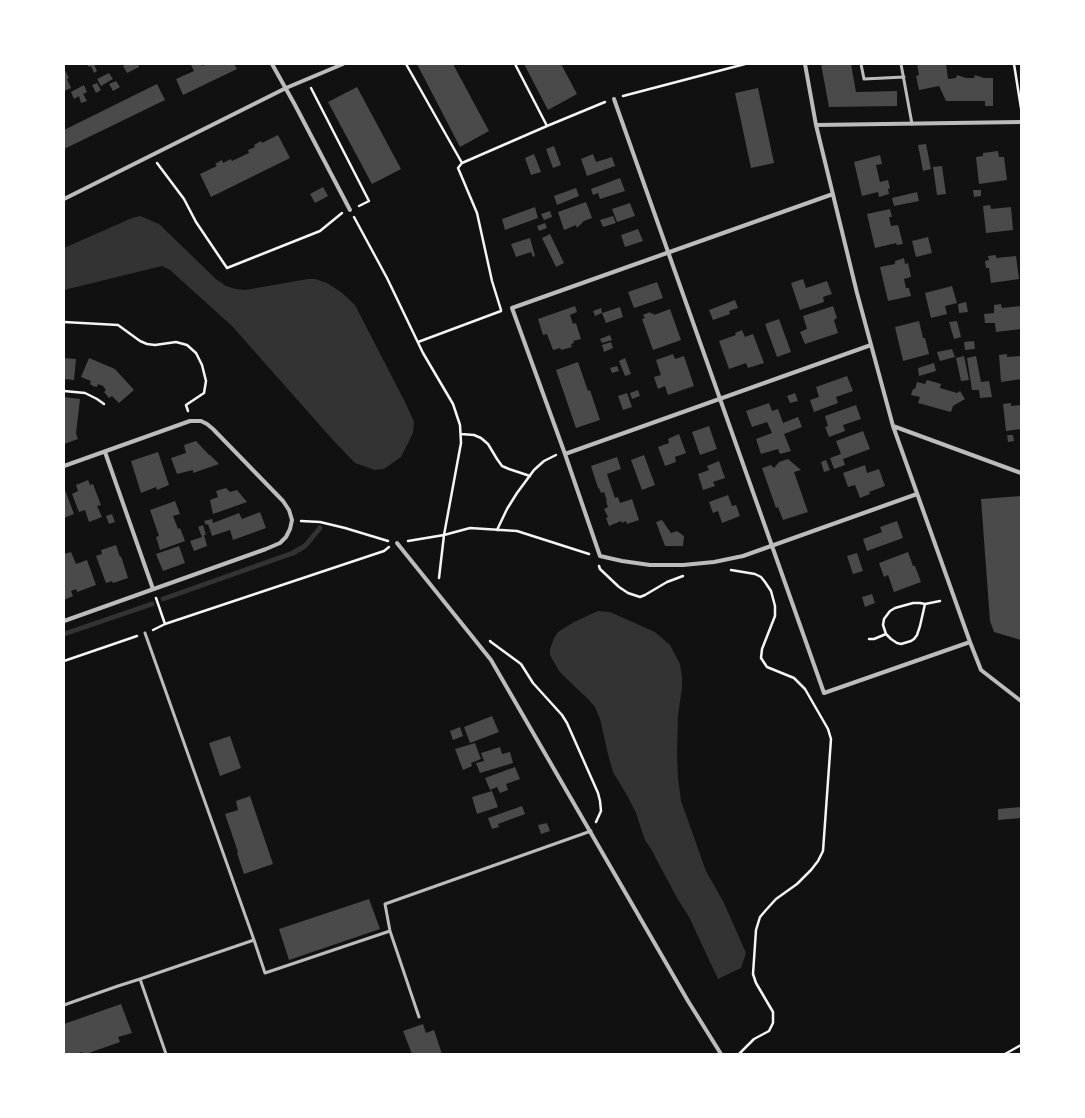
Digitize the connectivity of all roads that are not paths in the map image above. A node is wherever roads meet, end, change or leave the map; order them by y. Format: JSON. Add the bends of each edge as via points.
{"nodes":[{"id":1,"x":272,"y":64,"type":"edge"},
{"id":2,"x":343,"y":64,"type":"edge"},
{"id":3,"x":805,"y":64,"type":"edge"},
{"id":4,"x":861,"y":64,"type":"edge"},
{"id":5,"x":901,"y":64,"type":"edge"},
{"id":6,"x":904,"y":77,"type":"junction"},
{"id":7,"x":286,"y":88,"type":"junction"},
{"id":8,"x":614,"y":99,"type":"road end"},
{"id":9,"x":1021,"y":122,"type":"edge"},
{"id":10,"x":912,"y":124,"type":"junction"},
{"id":11,"x":816,"y":125,"type":"junction"},
{"id":12,"x":833,"y":194,"type":"junction"},
{"id":13,"x":64,"y":199,"type":"edge"},
{"id":14,"x":350,"y":210,"type":"road end"},
{"id":15,"x":668,"y":252,"type":"junction"},
{"id":16,"x":871,"y":345,"type":"junction"},
{"id":17,"x":720,"y":398,"type":"junction"},
{"id":18,"x":893,"y":426,"type":"junction"},
{"id":19,"x":105,"y":452,"type":"junction"},
{"id":20,"x":564,"y":454,"type":"junction"},
{"id":21,"x":64,"y":466,"type":"edge"},
{"id":22,"x":1021,"y":473,"type":"edge"},
{"id":23,"x":917,"y":494,"type":"junction"},
{"id":24,"x":396,"y":543,"type":"road end"},
{"id":25,"x":772,"y":546,"type":"junction"},
{"id":26,"x":153,"y":589,"type":"junction"},
{"id":27,"x":64,"y":621,"type":"edge"},
{"id":28,"x":146,"y":633,"type":"road end"},
{"id":29,"x":970,"y":642,"type":"junction"},
{"id":30,"x":1021,"y":701,"type":"edge"},
{"id":31,"x":591,"y":831,"type":"junction"},
{"id":32,"x":390,"y":931,"type":"junction"},
{"id":33,"x":254,"y":940,"type":"junction"},
{"id":34,"x":140,"y":979,"type":"junction"},
{"id":35,"x":64,"y":1005,"type":"edge"},
{"id":36,"x":420,"y":1017,"type":"dead end"},
{"id":37,"x":166,"y":1054,"type":"edge"},
{"id":38,"x":721,"y":1054,"type":"edge"}],
"edges":[{"from":1,"to":7,"type":"street"},
{"from":2,"to":7,"type":"street"},
{"from":3,"to":11,"type":"street"},
{"from":4,"to":6,"type":"lane","via":[[864,79]]},
{"from":5,"to":6,"type":"lane"},
{"from":6,"to":10,"type":"lane"},
{"from":7,"to":13,"type":"street"},
{"from":7,"to":14,"type":"street"},
{"from":8,"to":15,"type":"street"},
{"from":9,"to":10,"type":"street"},
{"from":10,"to":11,"type":"street"},
{"from":11,"to":12,"type":"street"},
{"from":12,"to":15,"type":"street"},
{"from":12,"to":16,"type":"street"},
{"from":15,"to":17,"type":"street"},
{"from":15,"to":20,"type":"street","via":[[512,308]]},
{"from":16,"to":17,"type":"street"},
{"from":16,"to":18,"type":"street"},
{"from":17,"to":20,"type":"street"},
{"from":17,"to":25,"type":"street"},
{"from":18,"to":22,"type":"street"},
{"from":18,"to":23,"type":"street"},
{"from":19,"to":21,"type":"street"},
{"from":19,"to":26,"type":"street"},
{"from":19,"to":26,"type":"street","via":[[196,420],[213,429],[289,510],[292,520],[290,529],[280,543]]},
{"from":20,"to":25,"type":"street","via":[[600,556],[650,565],[683,565],[742,556]]},
{"from":23,"to":25,"type":"street"},
{"from":23,"to":29,"type":"street"},
{"from":24,"to":31,"type":"street","via":[[491,660]]},
{"from":25,"to":29,"type":"street","via":[[824,693]]},
{"from":26,"to":27,"type":"street"},
{"from":28,"to":33,"type":"lane"},
{"from":29,"to":30,"type":"street","via":[[981,670]]},
{"from":31,"to":32,"type":"lane","via":[[384,904]]},
{"from":31,"to":38,"type":"street"},
{"from":32,"to":33,"type":"lane","via":[[266,973]]},
{"from":32,"to":36,"type":"lane"},
{"from":33,"to":34,"type":"lane"},
{"from":34,"to":35,"type":"lane"},
{"from":34,"to":37,"type":"lane"}]}
